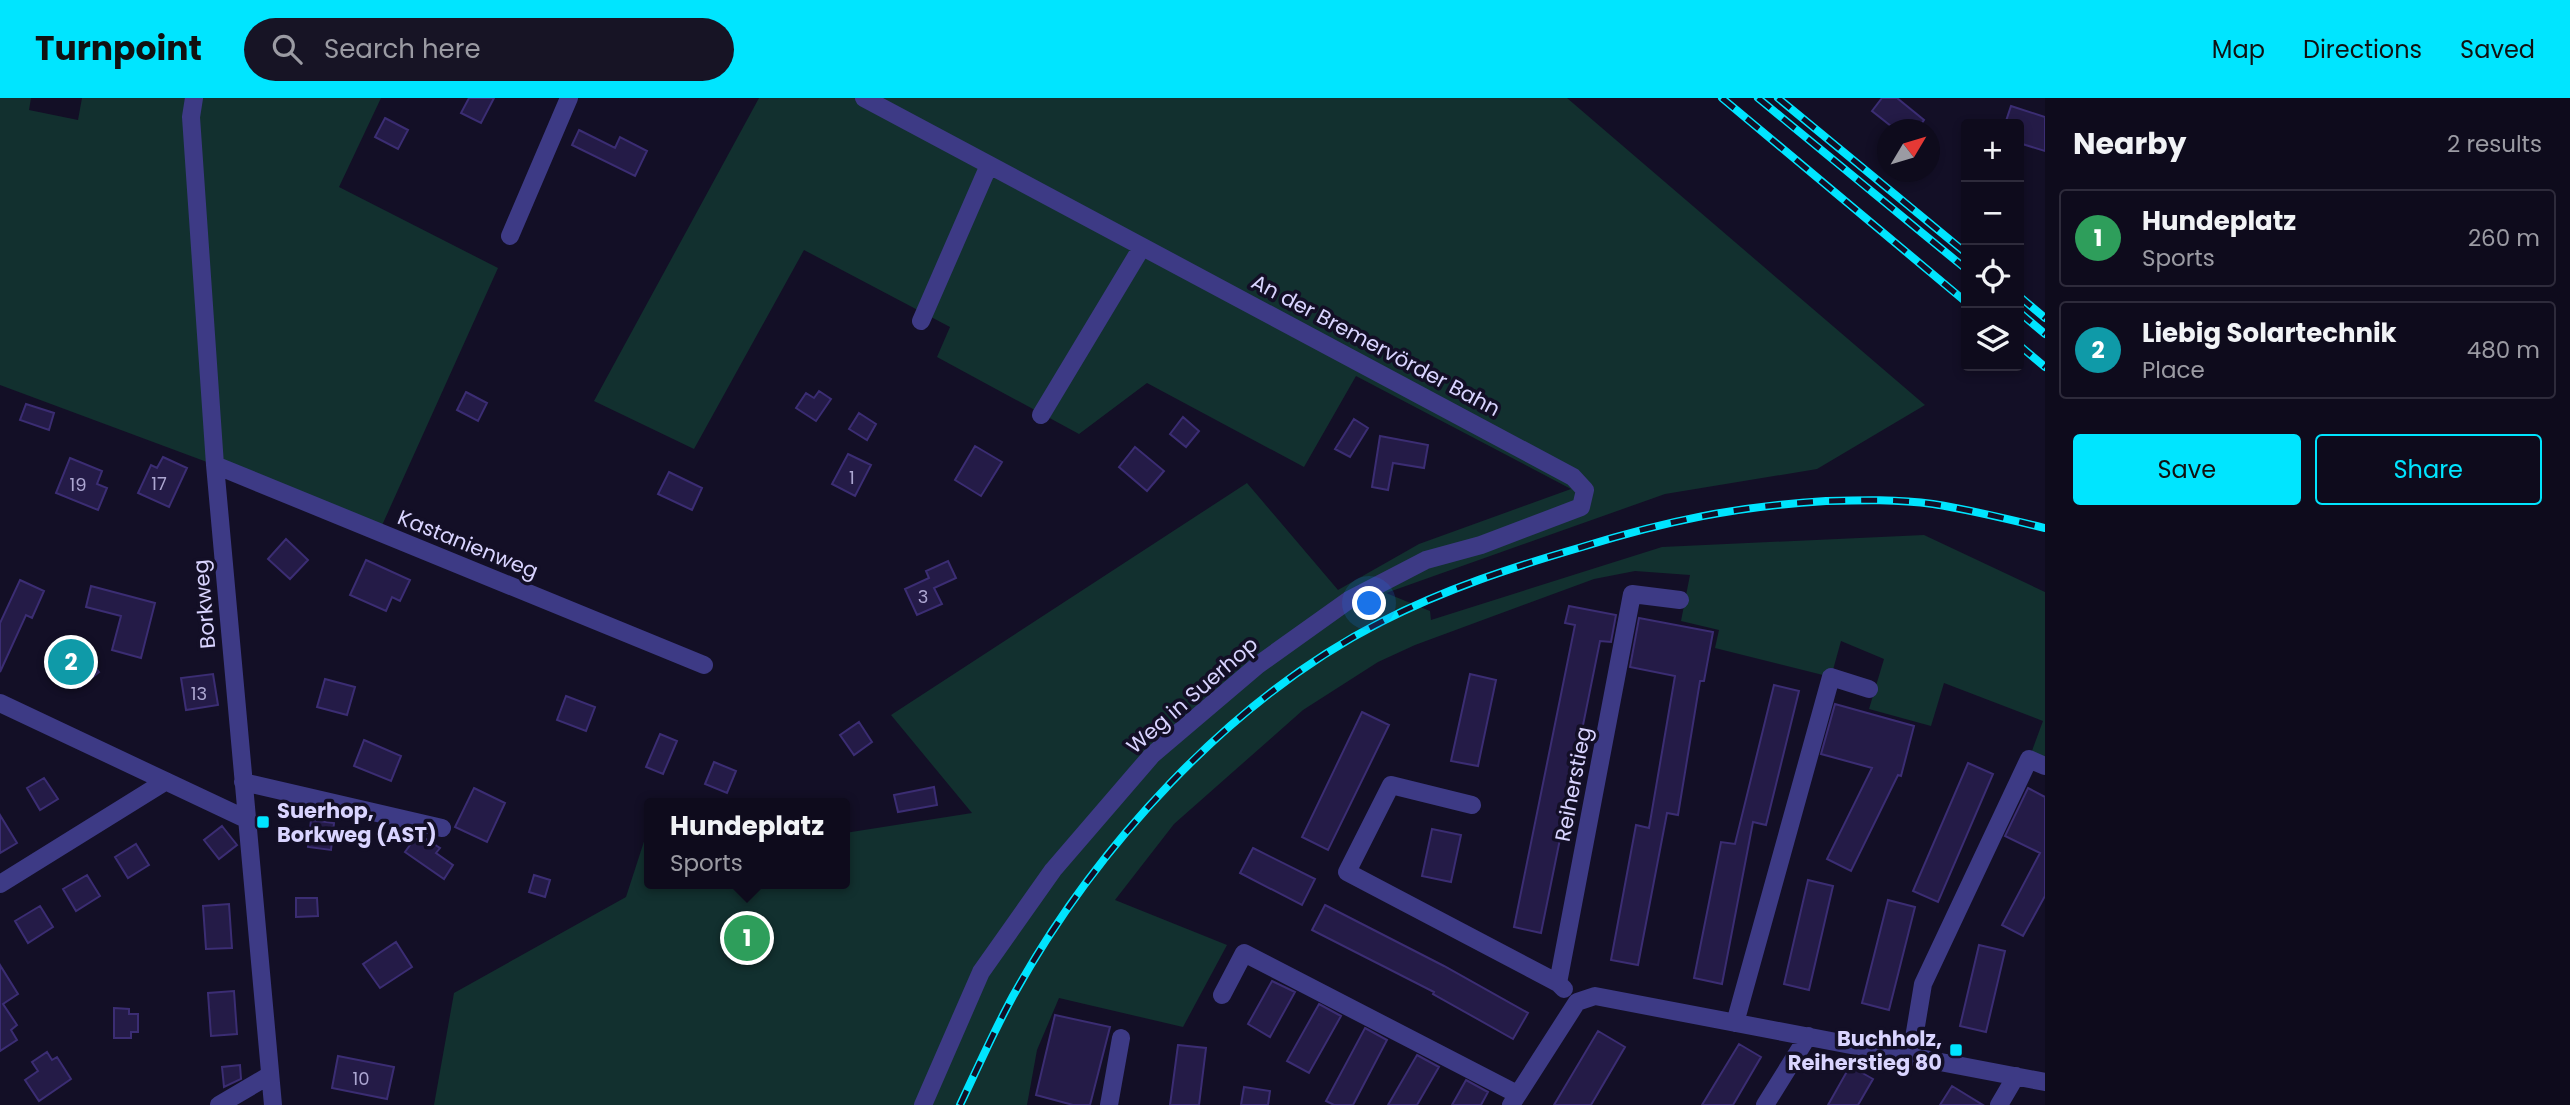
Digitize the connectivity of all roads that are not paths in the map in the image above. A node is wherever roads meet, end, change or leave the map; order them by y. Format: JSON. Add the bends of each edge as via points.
{"nodes":[{"id":1,"x":194,"y":98,"type":"edge"},
{"id":2,"x":569,"y":98,"type":"edge"},
{"id":3,"x":864,"y":98,"type":"edge"},
{"id":4,"x":989,"y":165,"type":"junction"},
{"id":5,"x":510,"y":236,"type":"dead end"},
{"id":6,"x":1142,"y":247,"type":"junction"},
{"id":7,"x":921,"y":321,"type":"dead end"},
{"id":8,"x":1041,"y":415,"type":"dead end"},
{"id":9,"x":215,"y":465,"type":"junction"},
{"id":10,"x":1585,"y":490,"type":"joint"},
{"id":11,"x":1680,"y":600,"type":"dead end"},
{"id":12,"x":704,"y":665,"type":"dead end"},
{"id":13,"x":1868,"y":689,"type":"dead end"},
{"id":14,"x":0,"y":703,"type":"edge"},
{"id":15,"x":2037,"y":763,"type":"edge"},
{"id":16,"x":166,"y":782,"type":"junction"},
{"id":17,"x":243,"y":782,"type":"junction"},
{"id":18,"x":1472,"y":805,"type":"dead end"},
{"id":19,"x":246,"y":819,"type":"junction"},
{"id":20,"x":442,"y":828,"type":"dead end"},
{"id":21,"x":0,"y":884,"type":"edge"},
{"id":22,"x":1558,"y":983,"type":"junction"},
{"id":23,"x":1222,"y":995,"type":"dead end"},
{"id":24,"x":1577,"y":1002,"type":"junction"},
{"id":25,"x":1735,"y":1023,"type":"junction"},
{"id":26,"x":1808,"y":1036,"type":"junction"},
{"id":27,"x":1121,"y":1038,"type":"dead end"},
{"id":28,"x":1911,"y":1056,"type":"junction"},
{"id":29,"x":271,"y":1075,"type":"junction"},
{"id":30,"x":2016,"y":1076,"type":"junction"},
{"id":31,"x":2045,"y":1082,"type":"edge"},
{"id":32,"x":1514,"y":1100,"type":"edge"},
{"id":33,"x":219,"y":1105,"type":"edge"},
{"id":34,"x":273,"y":1105,"type":"edge"},
{"id":35,"x":923,"y":1105,"type":"edge"},
{"id":36,"x":1108,"y":1105,"type":"edge"},
{"id":37,"x":1765,"y":1105,"type":"edge"},
{"id":38,"x":1999,"y":1105,"type":"edge"}],
"edges":[{"from":1,"to":9,"type":"street","name":"Borkweg","via":[[191,117]]},
{"from":2,"to":5,"type":"street"},
{"from":3,"to":4,"type":"street","name":"An der Bremervörder Bahn"},
{"from":4,"to":6,"type":"street","name":"An der Bremervörder Bahn"},
{"from":4,"to":7,"type":"street"},
{"from":6,"to":8,"type":"street"},
{"from":6,"to":10,"type":"street","name":"An der Bremervörder Bahn","via":[[1573,477]]},
{"from":9,"to":12,"type":"street","name":"Kastanienweg"},
{"from":9,"to":17,"type":"street","name":"Borkweg"},
{"from":10,"to":35,"type":"street","name":"Weg in Suerhop","via":[[1581,507],[1481,545],[1426,560],[1349,600],[1258,665],[1152,755],[1053,870],[981,972]]},
{"from":11,"to":22,"type":"street","name":"Reiherstieg","via":[[1632,594]]},
{"from":13,"to":25,"type":"street","via":[[1831,677]]},
{"from":14,"to":16,"type":"street"},
{"from":15,"to":28,"type":"street","via":[[1923,984]]},
{"from":16,"to":19,"type":"street"},
{"from":16,"to":21,"type":"street"},
{"from":17,"to":19,"type":"street","name":"Borkweg"},
{"from":17,"to":20,"type":"street"},
{"from":18,"to":22,"type":"street","via":[[1391,785],[1347,872]]},
{"from":19,"to":29,"type":"street","name":"Borkweg"},
{"from":22,"to":24,"type":"street"},
{"from":23,"to":32,"type":"street","via":[[1244,953]]},
{"from":24,"to":25,"type":"street","via":[[1595,996]]},
{"from":24,"to":32,"type":"street"},
{"from":25,"to":26,"type":"street"},
{"from":26,"to":28,"type":"street"},
{"from":26,"to":37,"type":"street"},
{"from":27,"to":36,"type":"street"},
{"from":28,"to":30,"type":"street"},
{"from":29,"to":33,"type":"street"},
{"from":29,"to":34,"type":"street","name":"Borkweg"},
{"from":30,"to":31,"type":"street"},
{"from":30,"to":38,"type":"street"}]}
